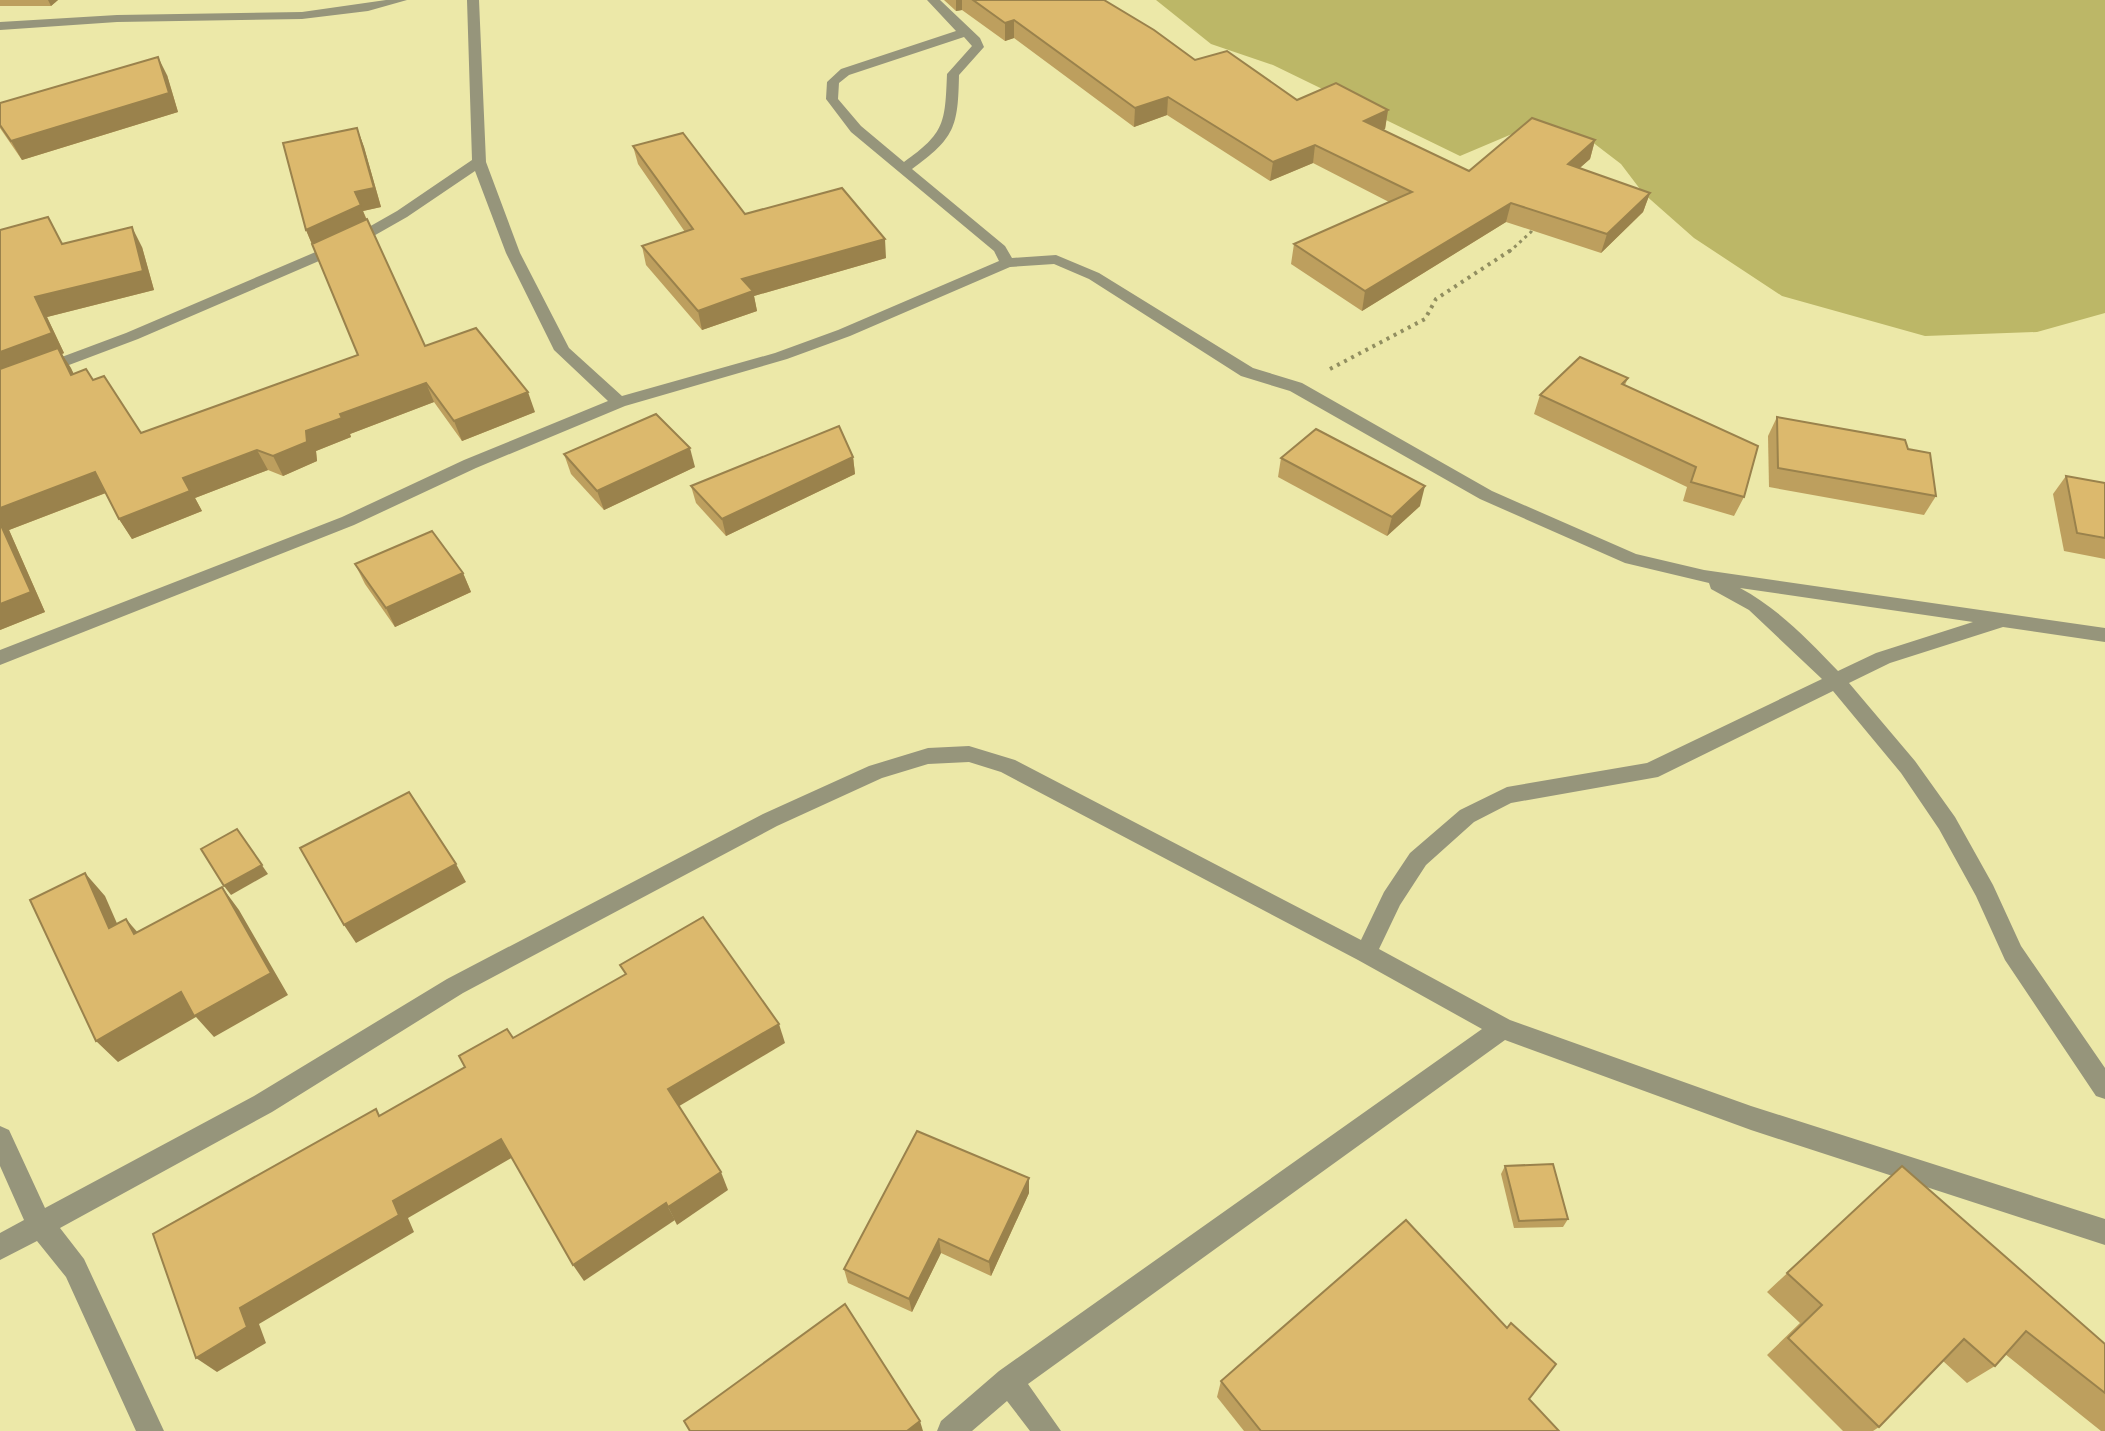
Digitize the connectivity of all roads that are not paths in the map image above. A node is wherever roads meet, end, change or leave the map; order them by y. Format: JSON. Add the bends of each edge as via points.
{"nodes":[{"id":1,"x":401,"y":0,"type":"edge"},
{"id":2,"x":473,"y":0,"type":"edge"},
{"id":3,"x":933,"y":0,"type":"edge"},
{"id":4,"x":0,"y":26,"type":"edge"},
{"id":5,"x":961,"y":28,"type":"junction"},
{"id":6,"x":479,"y":162,"type":"junction"},
{"id":7,"x":904,"y":168,"type":"junction"},
{"id":8,"x":1007,"y":263,"type":"junction"},
{"id":9,"x":0,"y":386,"type":"edge"},
{"id":10,"x":619,"y":402,"type":"junction"},
{"id":11,"x":1704,"y":576,"type":"junction"},
{"id":12,"x":2000,"y":621,"type":"junction"},
{"id":13,"x":2105,"y":635,"type":"edge"},
{"id":14,"x":0,"y":658,"type":"edge"},
{"id":15,"x":1835,"y":680,"type":"junction"},
{"id":16,"x":1366,"y":953,"type":"junction"},
{"id":17,"x":1502,"y":1028,"type":"junction"},
{"id":18,"x":2105,"y":1088,"type":"edge"},
{"id":19,"x":0,"y":1138,"type":"edge"},
{"id":20,"x":39,"y":1223,"type":"junction"},
{"id":21,"x":2105,"y":1232,"type":"edge"},
{"id":22,"x":0,"y":1247,"type":"edge"},
{"id":23,"x":1009,"y":1381,"type":"junction"},
{"id":24,"x":150,"y":1431,"type":"edge"},
{"id":25,"x":951,"y":1431,"type":"edge"},
{"id":26,"x":1047,"y":1431,"type":"edge"}],
"edges":[{"from":1,"to":4,"type":"street","via":[[278,17]]},
{"from":2,"to":6,"type":"street"},
{"from":3,"to":5,"type":"street"},
{"from":5,"to":7,"type":"street","via":[[978,47],[953,74],[948,125],[935,146]]},
{"from":5,"to":7,"type":"street","via":[[956,37],[875,60],[833,82],[838,110]]},
{"from":6,"to":9,"type":"street","via":[[358,239]]},
{"from":6,"to":10,"type":"street","via":[[513,253],[562,350]]},
{"from":7,"to":8,"type":"street","via":[[1000,249]]},
{"from":8,"to":10,"type":"street","via":[[781,356]]},
{"from":8,"to":11,"type":"street","via":[[1056,259],[1094,276],[1247,372],[1296,387],[1486,495],[1631,559]]},
{"from":10,"to":14,"type":"street","via":[[348,521]]},
{"from":11,"to":12,"type":"street"},
{"from":11,"to":15,"type":"street","via":[[1756,605]]},
{"from":12,"to":13,"type":"street"},
{"from":12,"to":15,"type":"street","via":[[1895,654]]},
{"from":15,"to":16,"type":"street","via":[[1651,771],[1507,795],[1467,816],[1418,859]]},
{"from":15,"to":18,"type":"street","via":[[1947,823],[2013,953]]},
{"from":16,"to":17,"type":"street"},
{"from":16,"to":20,"type":"street","via":[[1008,766],[969,754],[928,756],[876,772],[715,849],[455,986],[263,1104]]},
{"from":17,"to":21,"type":"street","via":[[1751,1118]]},
{"from":17,"to":23,"type":"street"},
{"from":19,"to":20,"type":"street"},
{"from":20,"to":22,"type":"street"},
{"from":20,"to":24,"type":"street","via":[[75,1268]]},
{"from":23,"to":25,"type":"street"},
{"from":23,"to":26,"type":"street"}]}
